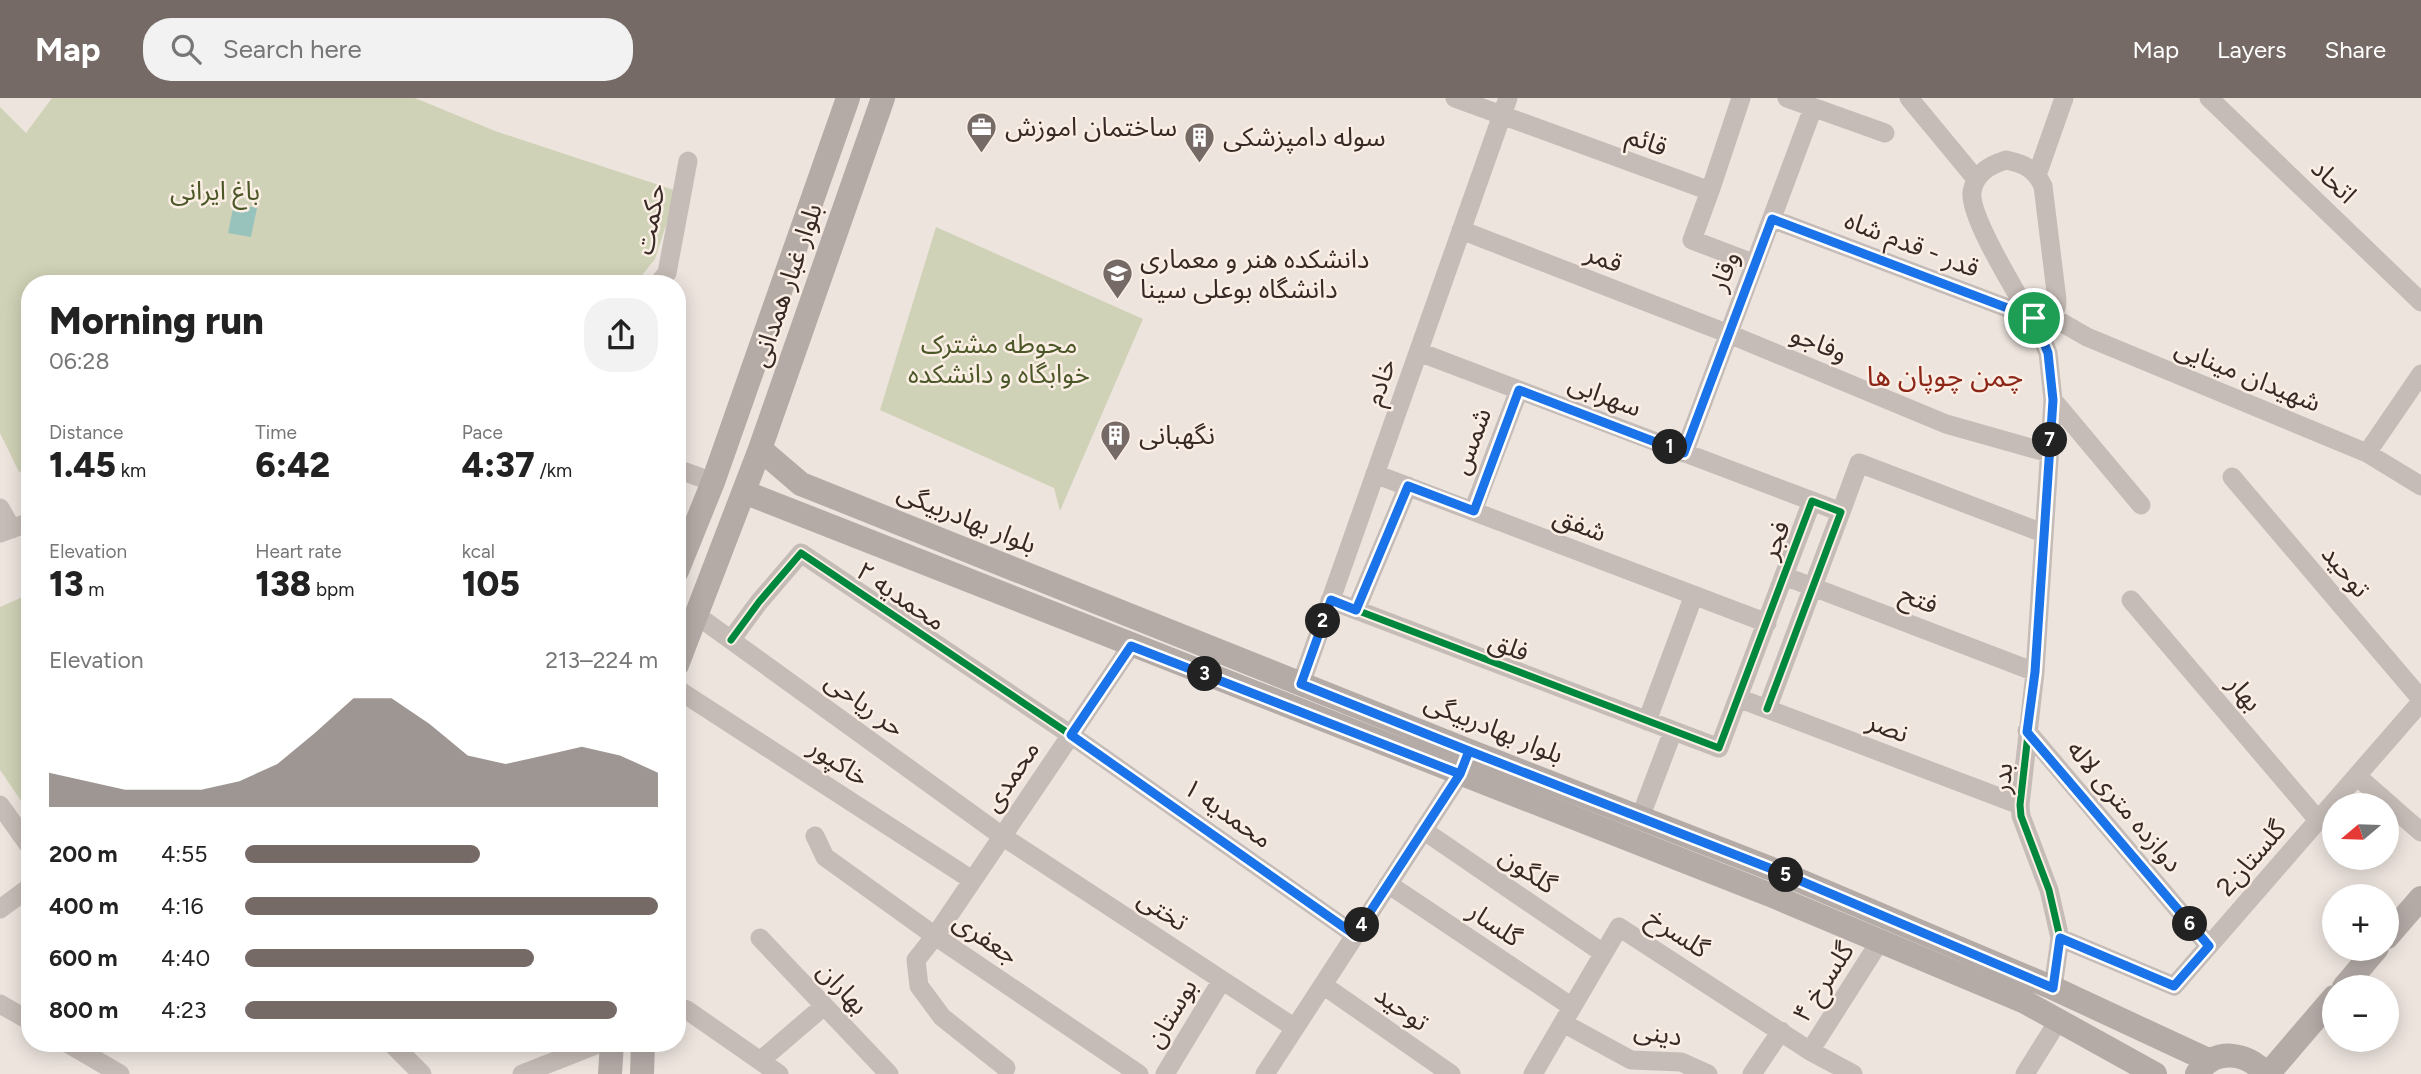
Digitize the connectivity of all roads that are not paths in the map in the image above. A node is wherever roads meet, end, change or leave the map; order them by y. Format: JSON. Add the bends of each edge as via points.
{"nodes":[{"id":1,"x":848,"y":98,"type":"edge"},
{"id":2,"x":883,"y":98,"type":"edge"},
{"id":3,"x":1455,"y":98,"type":"edge"},
{"id":4,"x":1741,"y":98,"type":"edge"},
{"id":5,"x":1787,"y":98,"type":"edge"},
{"id":6,"x":1909,"y":98,"type":"edge"},
{"id":7,"x":2064,"y":98,"type":"edge"},
{"id":8,"x":2209,"y":98,"type":"edge"},
{"id":9,"x":1505,"y":107,"type":"edge"},
{"id":10,"x":1813,"y":108,"type":"junction"},
{"id":11,"x":1885,"y":132,"type":"dead end"},
{"id":12,"x":688,"y":161,"type":"dead end"},
{"id":13,"x":2038,"y":175,"type":"junction"},
{"id":14,"x":1976,"y":179,"type":"junction"},
{"id":15,"x":1710,"y":191,"type":"junction"},
{"id":16,"x":1772,"y":219,"type":"junction"},
{"id":17,"x":1461,"y":230,"type":"junction"},
{"id":18,"x":1755,"y":264,"type":"junction"},
{"id":19,"x":665,"y":275,"type":"edge"},
{"id":20,"x":2421,"y":302,"type":"edge"},
{"id":21,"x":2043,"y":317,"type":"junction"},
{"id":22,"x":1729,"y":334,"type":"junction"},
{"id":23,"x":1419,"y":352,"type":"junction"},
{"id":24,"x":2421,"y":374,"type":"edge"},
{"id":25,"x":1519,"y":390,"type":"junction"},
{"id":26,"x":2053,"y":400,"type":"junction"},
{"id":27,"x":760,"y":449,"type":"junction"},
{"id":28,"x":1684,"y":453,"type":"junction"},
{"id":29,"x":2049,"y":453,"type":"junction"},
{"id":30,"x":2367,"y":453,"type":"junction"},
{"id":31,"x":686,"y":472,"type":"edge"},
{"id":32,"x":1375,"y":474,"type":"junction"},
{"id":33,"x":2232,"y":477,"type":"dead end"},
{"id":34,"x":713,"y":482,"type":"junction"},
{"id":35,"x":1408,"y":486,"type":"junction"},
{"id":36,"x":2421,"y":486,"type":"edge"},
{"id":37,"x":744,"y":492,"type":"junction"},
{"id":38,"x":1812,"y":501,"type":"junction"},
{"id":39,"x":2141,"y":505,"type":"dead end"},
{"id":40,"x":0,"y":508,"type":"edge"},
{"id":41,"x":1474,"y":511,"type":"junction"},
{"id":42,"x":1840,"y":512,"type":"junction"},
{"id":43,"x":14,"y":528,"type":"edge"},
{"id":44,"x":2043,"y":533,"type":"junction"},
{"id":45,"x":686,"y":548,"type":"edge"},
{"id":46,"x":1784,"y":576,"type":"junction"},
{"id":47,"x":1812,"y":587,"type":"junction"},
{"id":48,"x":1694,"y":595,"type":"junction"},
{"id":49,"x":1331,"y":600,"type":"junction"},
{"id":50,"x":2131,"y":600,"type":"dead end"},
{"id":51,"x":1356,"y":610,"type":"junction"},
{"id":52,"x":695,"y":614,"type":"junction"},
{"id":53,"x":1766,"y":622,"type":"junction"},
{"id":54,"x":686,"y":640,"type":"edge"},
{"id":55,"x":732,"y":640,"type":"junction"},
{"id":56,"x":1131,"y":646,"type":"junction"},
{"id":57,"x":2035,"y":672,"type":"junction"},
{"id":58,"x":1301,"y":684,"type":"junction"},
{"id":59,"x":686,"y":695,"type":"edge"},
{"id":60,"x":1738,"y":698,"type":"junction"},
{"id":61,"x":2421,"y":701,"type":"edge"},
{"id":62,"x":1767,"y":709,"type":"junction"},
{"id":63,"x":1647,"y":721,"type":"junction"},
{"id":64,"x":1673,"y":731,"type":"junction"},
{"id":65,"x":2027,"y":732,"type":"junction"},
{"id":66,"x":1071,"y":735,"type":"junction"},
{"id":67,"x":1464,"y":762,"type":"junction"},
{"id":68,"x":2357,"y":776,"type":"junction"},
{"id":69,"x":0,"y":805,"type":"edge"},
{"id":70,"x":2020,"y":806,"type":"junction"},
{"id":71,"x":1640,"y":818,"type":"junction"},
{"id":72,"x":2318,"y":820,"type":"junction"},
{"id":73,"x":1423,"y":830,"type":"junction"},
{"id":74,"x":2421,"y":832,"type":"edge"},
{"id":75,"x":21,"y":834,"type":"edge"},
{"id":76,"x":814,"y":836,"type":"dead end"},
{"id":77,"x":1002,"y":836,"type":"junction"},
{"id":78,"x":972,"y":880,"type":"junction"},
{"id":79,"x":1388,"y":884,"type":"junction"},
{"id":80,"x":21,"y":894,"type":"edge"},
{"id":81,"x":2421,"y":898,"type":"edge"},
{"id":82,"x":0,"y":909,"type":"edge"},
{"id":83,"x":2399,"y":923,"type":"edge"},
{"id":84,"x":1355,"y":935,"type":"junction"},
{"id":85,"x":935,"y":936,"type":"junction"},
{"id":86,"x":760,"y":938,"type":"dead end"},
{"id":87,"x":2060,"y":938,"type":"junction"},
{"id":88,"x":1880,"y":942,"type":"junction"},
{"id":89,"x":2209,"y":946,"type":"junction"},
{"id":90,"x":1603,"y":953,"type":"junction"},
{"id":91,"x":2366,"y":961,"type":"edge"},
{"id":92,"x":2354,"y":975,"type":"edge"},
{"id":93,"x":1222,"y":980,"type":"junction"},
{"id":94,"x":1323,"y":985,"type":"junction"},
{"id":95,"x":2053,"y":988,"type":"junction"},
{"id":96,"x":0,"y":1004,"type":"edge"},
{"id":97,"x":824,"y":1006,"type":"junction"},
{"id":98,"x":686,"y":1010,"type":"edge"},
{"id":99,"x":2322,"y":1012,"type":"edge"},
{"id":100,"x":1568,"y":1015,"type":"junction"},
{"id":101,"x":21,"y":1016,"type":"edge"},
{"id":102,"x":2058,"y":1021,"type":"junction"},
{"id":103,"x":1295,"y":1028,"type":"junction"},
{"id":104,"x":1781,"y":1031,"type":"junction"},
{"id":105,"x":1810,"y":1051,"type":"junction"},
{"id":106,"x":82,"y":1052,"type":"edge"},
{"id":107,"x":400,"y":1052,"type":"edge"},
{"id":108,"x":578,"y":1052,"type":"edge"},
{"id":109,"x":611,"y":1052,"type":"edge"},
{"id":110,"x":643,"y":1052,"type":"edge"},
{"id":111,"x":761,"y":1060,"type":"junction"},
{"id":112,"x":2203,"y":1067,"type":"edge"},
{"id":113,"x":1006,"y":1068,"type":"dead end"},
{"id":114,"x":120,"y":1074,"type":"edge"},
{"id":115,"x":422,"y":1074,"type":"edge"},
{"id":116,"x":522,"y":1074,"type":"edge"},
{"id":117,"x":610,"y":1074,"type":"edge"},
{"id":118,"x":642,"y":1074,"type":"edge"},
{"id":119,"x":779,"y":1074,"type":"edge"},
{"id":120,"x":889,"y":1074,"type":"edge"},
{"id":121,"x":1139,"y":1074,"type":"edge"},
{"id":122,"x":1164,"y":1074,"type":"edge"},
{"id":123,"x":1265,"y":1074,"type":"edge"},
{"id":124,"x":1451,"y":1074,"type":"edge"},
{"id":125,"x":1533,"y":1074,"type":"edge"},
{"id":126,"x":1708,"y":1074,"type":"edge"},
{"id":127,"x":1752,"y":1074,"type":"edge"},
{"id":128,"x":1853,"y":1074,"type":"edge"},
{"id":129,"x":2025,"y":1074,"type":"edge"},
{"id":130,"x":2155,"y":1074,"type":"edge"},
{"id":131,"x":2267,"y":1074,"type":"edge"}],
"edges":[{"from":1,"to":34,"type":"main road","name":"بلوار غبار همدانی"},
{"from":2,"to":27,"type":"main road","name":"بلوار غبار همدانی"},
{"from":3,"to":9,"type":"street","name":"قائم"},
{"from":4,"to":15,"type":"street"},
{"from":5,"to":10,"type":"street"},
{"from":6,"to":14,"type":"street"},
{"from":7,"to":13,"type":"street"},
{"from":8,"to":20,"type":"street","name":"اتحاد"},
{"from":9,"to":15,"type":"street","name":"قائم"},
{"from":9,"to":17,"type":"street","name":"خادم"},
{"from":10,"to":11,"type":"street"},
{"from":10,"to":16,"type":"street","name":"وقار"},
{"from":12,"to":19,"type":"street","name":"حکمت"},
{"from":13,"to":14,"type":"street","via":[[2023,163],[2006,160],[1989,166]]},
{"from":13,"to":21,"type":"street","via":[[2057,300],[2057,309]]},
{"from":14,"to":21,"type":"street","via":[[1973,205],[2012,285]]},
{"from":15,"to":18,"type":"street","via":[[1692,240]]},
{"from":16,"to":18,"type":"street","name":"وقار"},
{"from":16,"to":21,"type":"street","name":"قدر - قدم شاه"},
{"from":17,"to":22,"type":"street","name":"قمر"},
{"from":17,"to":23,"type":"street","name":"خادم"},
{"from":18,"to":22,"type":"street","name":"وقار"},
{"from":21,"to":26,"type":"street","name":"بدر"},
{"from":21,"to":30,"type":"street","name":"شهیدان مینایی"},
{"from":22,"to":28,"type":"street","name":"وقار"},
{"from":22,"to":29,"type":"street","name":"وفاجو","via":[[1946,424]]},
{"from":23,"to":25,"type":"street","name":"سهرابی"},
{"from":23,"to":32,"type":"street","name":"خادم"},
{"from":24,"to":30,"type":"street"},
{"from":25,"to":28,"type":"street","name":"سهرابی"},
{"from":25,"to":41,"type":"street","name":"شمس"},
{"from":26,"to":29,"type":"street","name":"بدر"},
{"from":26,"to":39,"type":"street"},
{"from":27,"to":37,"type":"main road","name":"بلوار غبار همدانی"},
{"from":27,"to":58,"type":"main road","name":"بلوار بهادربیگی","via":[[802,484]]},
{"from":28,"to":38,"type":"street","name":"سهرابی"},
{"from":29,"to":44,"type":"street","name":"بدر"},
{"from":30,"to":36,"type":"street","name":"شهیدان مینایی"},
{"from":31,"to":34,"type":"street"},
{"from":32,"to":35,"type":"street","name":"شفق"},
{"from":32,"to":49,"type":"street","name":"خادم"},
{"from":33,"to":61,"type":"street","name":"توحید"},
{"from":34,"to":45,"type":"main road","name":"بلوار غبار همدانی"},
{"from":35,"to":41,"type":"street","name":"شفق"},
{"from":35,"to":51,"type":"street"},
{"from":37,"to":52,"type":"main road","name":"بلوار غبار همدانی"},
{"from":37,"to":56,"type":"main road","name":"بلوار بهادربیگی"},
{"from":38,"to":42,"type":"street","name":"فجر"},
{"from":38,"to":46,"type":"street","name":"فجر"},
{"from":40,"to":43,"type":"street"},
{"from":41,"to":48,"type":"street","name":"شفق"},
{"from":42,"to":44,"type":"street","via":[[1859,463]]},
{"from":42,"to":47,"type":"street","name":"فجر"},
{"from":44,"to":57,"type":"street","name":"بدر"},
{"from":46,"to":47,"type":"street","name":"فتح"},
{"from":46,"to":53,"type":"street","name":"فجر"},
{"from":47,"to":57,"type":"street","name":"فتح"},
{"from":47,"to":62,"type":"street","name":"فجر"},
{"from":48,"to":53,"type":"street","name":"شفق"},
{"from":48,"to":63,"type":"street"},
{"from":49,"to":51,"type":"street","name":"فلق"},
{"from":49,"to":58,"type":"street","name":"خادم"},
{"from":50,"to":72,"type":"street","name":"بهار"},
{"from":51,"to":63,"type":"street","name":"فلق"},
{"from":52,"to":54,"type":"main road","name":"بلوار غبار همدانی"},
{"from":52,"to":55,"type":"street","name":"حر ریاحی"},
{"from":53,"to":60,"type":"street","name":"فجر"},
{"from":55,"to":66,"type":"street","name":"محمدیه ۲","via":[[801,553]]},
{"from":55,"to":77,"type":"street","name":"حر ریاحی"},
{"from":56,"to":66,"type":"street","name":"محمدی"},
{"from":56,"to":67,"type":"main road","name":"بلوار بهادربیگی"},
{"from":57,"to":65,"type":"street","name":"بدر"},
{"from":58,"to":67,"type":"main road","name":"بلوار بهادربیگی"},
{"from":59,"to":78,"type":"street","name":"خاکپور"},
{"from":60,"to":62,"type":"street","name":"نصر"},
{"from":60,"to":64,"type":"street","name":"فلق","via":[[1719,748]]},
{"from":61,"to":68,"type":"street","name":"گلستان2"},
{"from":62,"to":70,"type":"street","name":"نصر"},
{"from":63,"to":64,"type":"street","name":"فلق"},
{"from":64,"to":71,"type":"street"},
{"from":65,"to":70,"type":"street","name":"بدر"},
{"from":65,"to":89,"type":"street","name":"دوازده متری لاله"},
{"from":66,"to":77,"type":"street","name":"محمدی"},
{"from":66,"to":84,"type":"street","name":"محمدیه ۱"},
{"from":67,"to":71,"type":"main road","name":"بلوار بهادربیگی"},
{"from":67,"to":73,"type":"street"},
{"from":67,"to":88,"type":"main road","name":"بلوار بهادربیگی"},
{"from":68,"to":72,"type":"street","name":"گلستان2"},
{"from":68,"to":74,"type":"street"},
{"from":69,"to":75,"type":"street"},
{"from":70,"to":87,"type":"street","name":"بدر"},
{"from":71,"to":95,"type":"main road","name":"بلوار بهادربیگی"},
{"from":72,"to":89,"type":"street","name":"گلستان2"},
{"from":73,"to":79,"type":"street"},
{"from":73,"to":90,"type":"street","name":"گلگون"},
{"from":76,"to":85,"type":"street","name":"جعفری","via":[[824,858]]},
{"from":77,"to":78,"type":"street","name":"محمدی"},
{"from":77,"to":93,"type":"street","name":"تختی"},
{"from":78,"to":85,"type":"street","name":"محمدی"},
{"from":79,"to":84,"type":"street"},
{"from":79,"to":100,"type":"street","name":"گلسار"},
{"from":80,"to":82,"type":"street"},
{"from":81,"to":83,"type":"main road"},
{"from":84,"to":94,"type":"street"},
{"from":85,"to":113,"type":"street","name":"محمدی","via":[[916,960],[919,986],[942,1017]]},
{"from":85,"to":121,"type":"street","name":"جعفری"},
{"from":86,"to":97,"type":"street","name":"بهاران"},
{"from":87,"to":89,"type":"street","name":"گلستان2","via":[[2174,986]]},
{"from":87,"to":95,"type":"street","name":"بدر"},
{"from":88,"to":102,"type":"main road","name":"بلوار بهادربیگی","via":[[2025,1002]]},
{"from":88,"to":105,"type":"street","name":"گلسرخ ۴"},
{"from":90,"to":100,"type":"street","name":"گلسرخ"},
{"from":90,"to":104,"type":"street","name":"گلسرخ","via":[[1619,927]]},
{"from":91,"to":92,"type":"main road"},
{"from":93,"to":103,"type":"street","name":"تختی"},
{"from":93,"to":122,"type":"street","name":"بوستان"},
{"from":94,"to":103,"type":"street"},
{"from":94,"to":124,"type":"street","name":"توحید"},
{"from":95,"to":112,"type":"main road","name":"بلوار بهادربیگی"},
{"from":96,"to":101,"type":"street"},
{"from":97,"to":111,"type":"street"},
{"from":97,"to":120,"type":"street","name":"بهاران"},
{"from":98,"to":111,"type":"street"},
{"from":99,"to":131,"type":"main road"},
{"from":100,"to":125,"type":"street","name":"گلسرخ"},
{"from":100,"to":126,"type":"street","name":"دینی","via":[[1631,1060],[1681,1062]]},
{"from":102,"to":129,"type":"street"},
{"from":102,"to":130,"type":"main road","name":"بلوار بهادربیگی"},
{"from":103,"to":123,"type":"street"},
{"from":104,"to":105,"type":"street","name":"گلسرخ"},
{"from":104,"to":127,"type":"street"},
{"from":105,"to":128,"type":"street","name":"گلسرخ"},
{"from":106,"to":114,"type":"street"},
{"from":107,"to":115,"type":"street"},
{"from":108,"to":116,"type":"street"},
{"from":109,"to":117,"type":"main road"},
{"from":110,"to":118,"type":"main road"},
{"from":111,"to":119,"type":"street"},
{"from":112,"to":131,"type":"main road","via":[[2222,1056],[2235,1055],[2248,1058]]}]}
